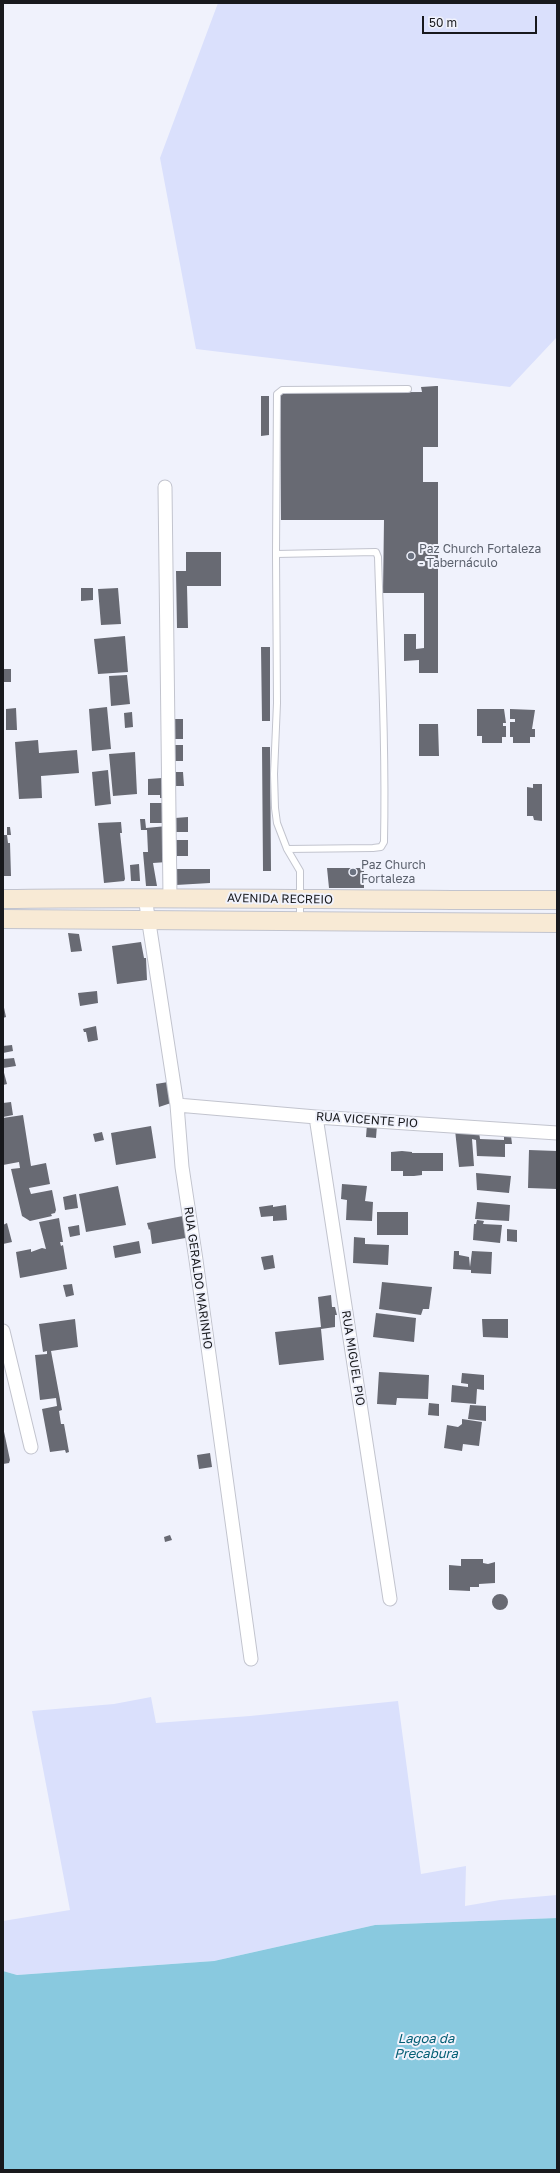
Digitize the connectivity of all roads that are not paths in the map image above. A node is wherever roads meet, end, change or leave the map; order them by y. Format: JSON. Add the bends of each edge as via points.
{"nodes":[{"id":1,"x":408,"y":389,"type":"dead end"},
{"id":2,"x":164,"y":487,"type":"dead end"},
{"id":3,"x":276,"y":554,"type":"junction"},
{"id":4,"x":287,"y":849,"type":"junction"},
{"id":5,"x":145,"y":897,"type":"junction"},
{"id":6,"x":170,"y":897,"type":"junction"},
{"id":7,"x":3,"y":899,"type":"edge"},
{"id":8,"x":301,"y":900,"type":"junction"},
{"id":9,"x":557,"y":900,"type":"edge"},
{"id":10,"x":418,"y":901,"type":"junction"},
{"id":11,"x":3,"y":919,"type":"edge"},
{"id":12,"x":147,"y":920,"type":"junction"},
{"id":13,"x":300,"y":922,"type":"junction"},
{"id":14,"x":418,"y":923,"type":"junction"},
{"id":15,"x":557,"y":923,"type":"edge"},
{"id":16,"x":177,"y":1105,"type":"junction"},
{"id":17,"x":316,"y":1117,"type":"junction"},
{"id":18,"x":557,"y":1133,"type":"edge"},
{"id":19,"x":3,"y":1331,"type":"edge"},
{"id":20,"x":31,"y":1447,"type":"dead end"},
{"id":21,"x":390,"y":1599,"type":"dead end"},
{"id":22,"x":251,"y":1659,"type":"dead end"}],
"edges":[{"from":1,"to":3,"type":"lane","via":[[282,390],[277,394]]},
{"from":2,"to":6,"type":"street"},
{"from":3,"to":4,"type":"lane","via":[[275,801],[278,823]]},
{"from":3,"to":4,"type":"lane","via":[[377,553],[382,630],[384,842],[381,847],[373,848]]},
{"from":4,"to":8,"type":"lane","via":[[300,871]]},
{"from":5,"to":6,"type":"main road","name":"AVENIDA RECREIO"},
{"from":5,"to":7,"type":"main road","name":"AVENIDA RECREIO"},
{"from":5,"to":12,"type":"street","name":"RUA GERALDO MARINHO"},
{"from":6,"to":8,"type":"main road","name":"AVENIDA RECREIO"},
{"from":8,"to":10,"type":"main road","name":"AVENIDA RECREIO"},
{"from":8,"to":13,"type":"lane"},
{"from":9,"to":10,"type":"main road","name":"AVENIDA RECREIO"},
{"from":10,"to":14,"type":"main road"},
{"from":11,"to":12,"type":"main road","name":"AVENIDA RECREIO"},
{"from":12,"to":13,"type":"main road","name":"AVENIDA RECREIO"},
{"from":12,"to":16,"type":"street","name":"RUA GERALDO MARINHO"},
{"from":13,"to":14,"type":"main road","name":"AVENIDA RECREIO"},
{"from":14,"to":15,"type":"main road","name":"AVENIDA RECREIO"},
{"from":16,"to":17,"type":"street","name":"RUA VICENTE PIO"},
{"from":16,"to":22,"type":"street","name":"RUA GERALDO MARINHO","via":[[182,1167]]},
{"from":17,"to":18,"type":"street","name":"RUA VICENTE PIO"},
{"from":17,"to":21,"type":"street","name":"RUA MIGUEL PIO"},
{"from":19,"to":20,"type":"street"}]}
